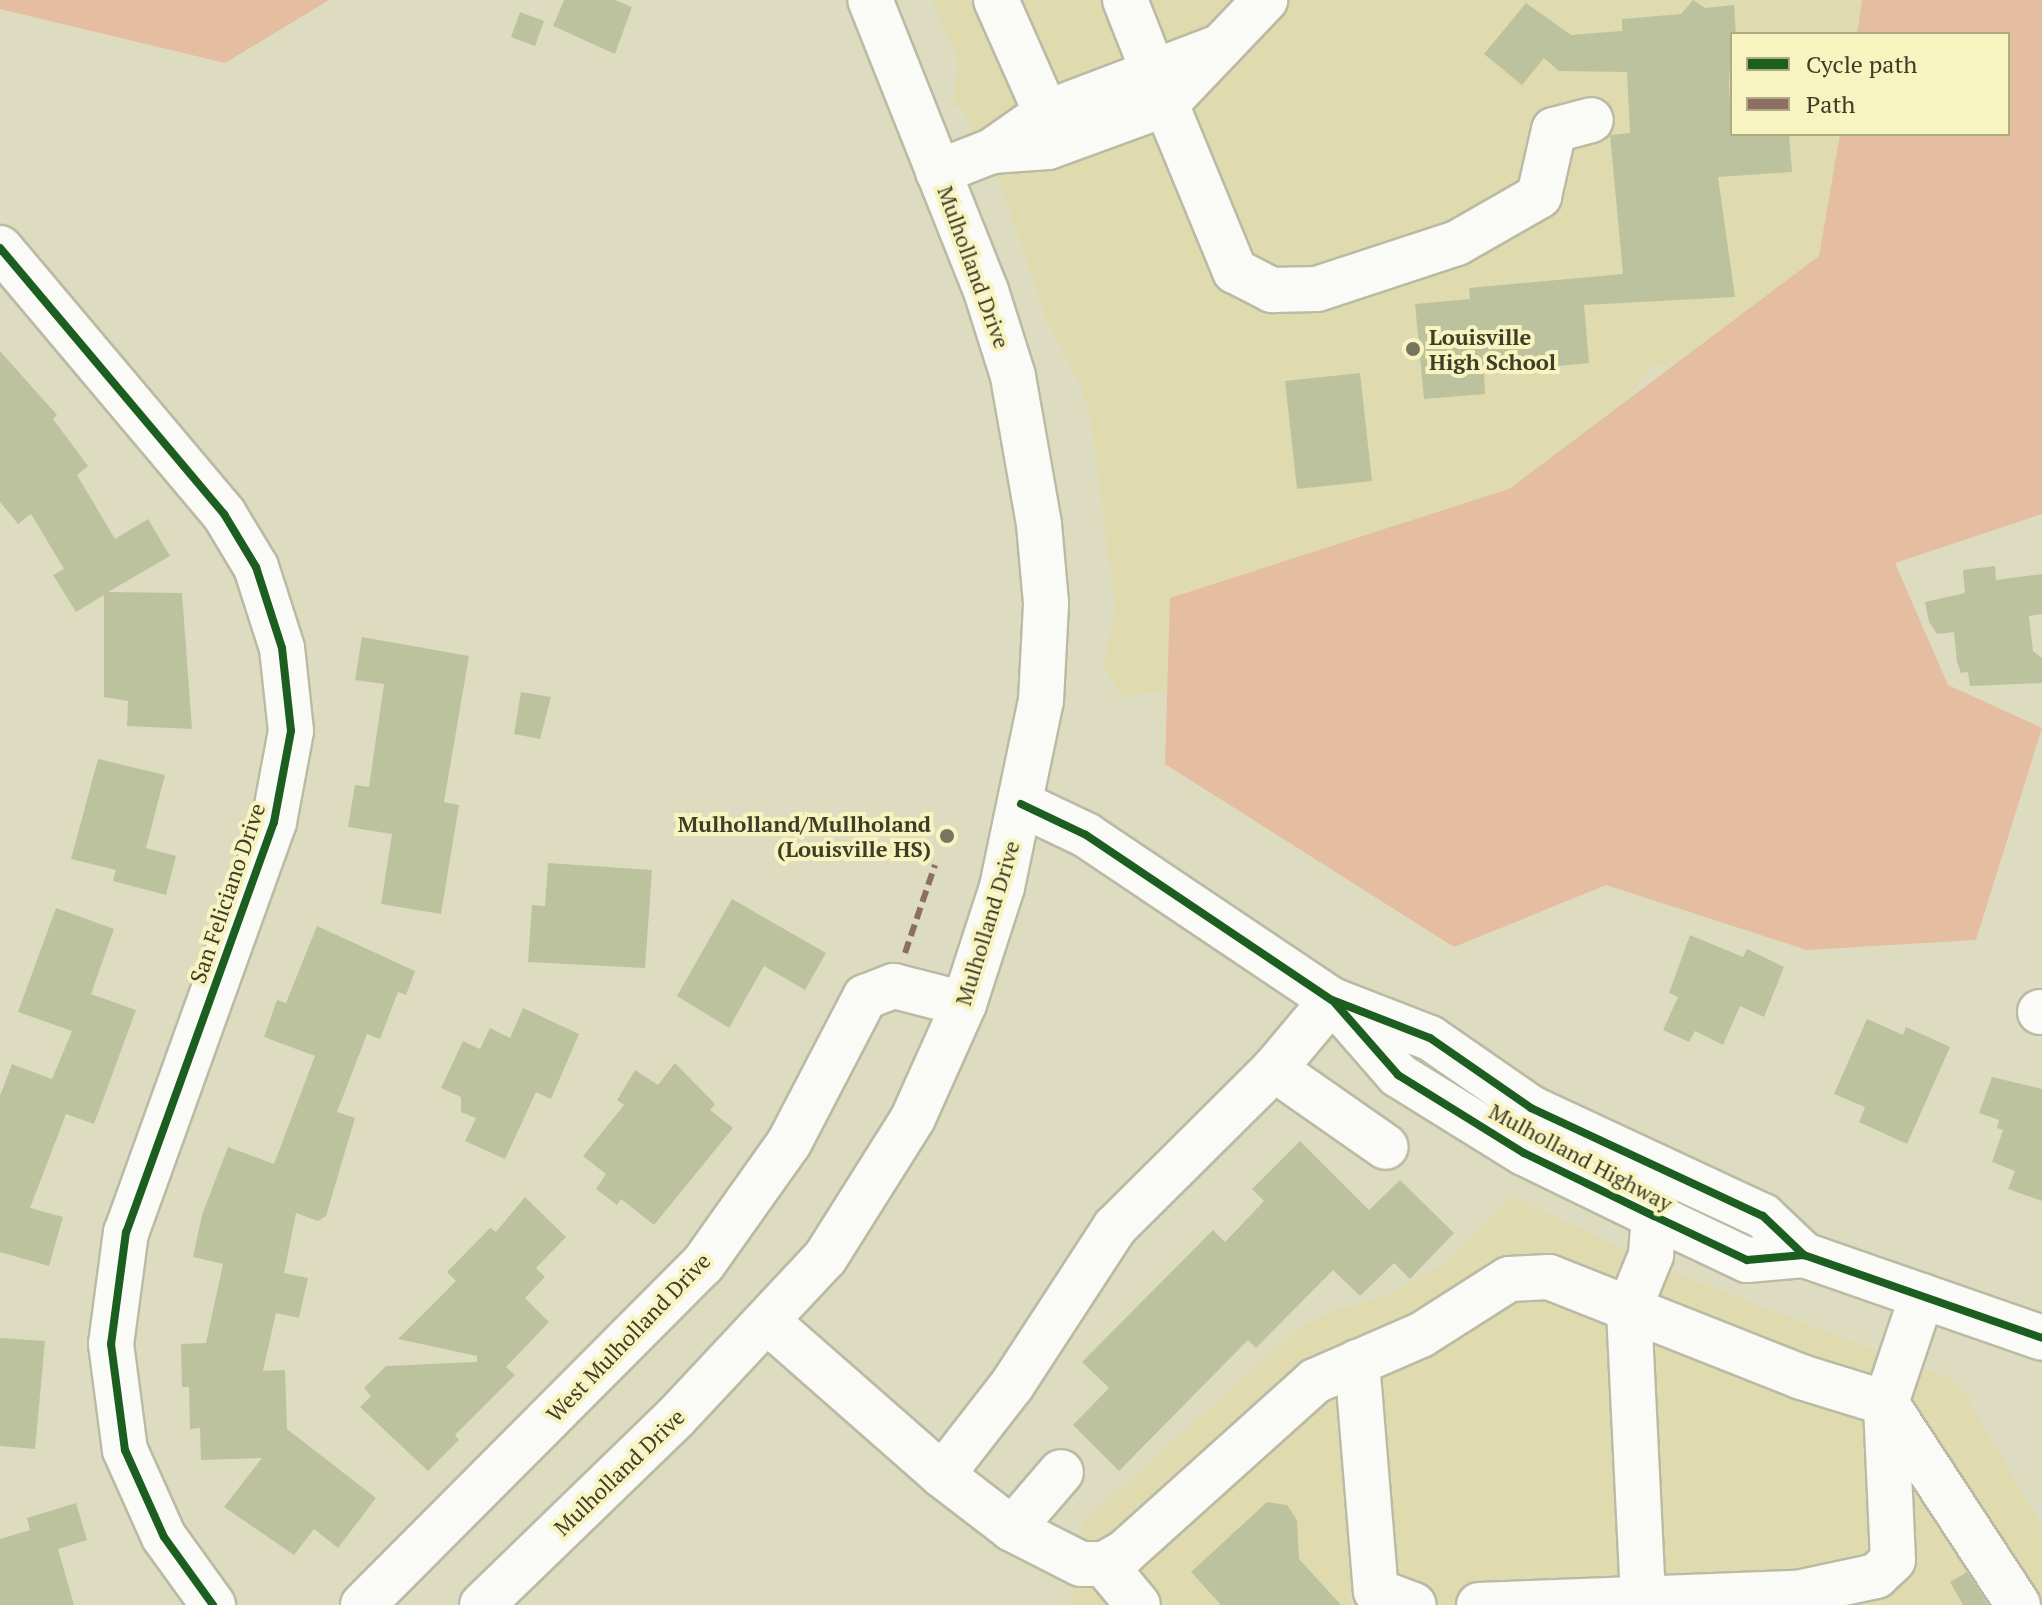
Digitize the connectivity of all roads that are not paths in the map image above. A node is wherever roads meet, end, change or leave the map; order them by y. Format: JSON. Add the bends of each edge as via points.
{"nodes":[{"id":1,"x":870,"y":0,"type":"edge"},
{"id":2,"x":996,"y":0,"type":"edge"},
{"id":3,"x":1125,"y":0,"type":"edge"},
{"id":4,"x":1265,"y":0,"type":"edge"},
{"id":5,"x":1159,"y":87,"type":"junction"},
{"id":6,"x":1591,"y":120,"type":"dead end"},
{"id":7,"x":1047,"y":130,"type":"junction"},
{"id":8,"x":938,"y":172,"type":"junction"},
{"id":9,"x":0,"y":248,"type":"edge"},
{"id":10,"x":1021,"y":804,"type":"junction"},
{"id":11,"x":1332,"y":1000,"type":"junction"},
{"id":12,"x":964,"y":1004,"type":"junction"},
{"id":13,"x":1274,"y":1069,"type":"junction"},
{"id":14,"x":1386,"y":1147,"type":"dead end"},
{"id":15,"x":1654,"y":1216,"type":"junction"},
{"id":16,"x":1804,"y":1255,"type":"junction"},
{"id":17,"x":1922,"y":1296,"type":"junction"},
{"id":18,"x":1629,"y":1309,"type":"junction"},
{"id":19,"x":768,"y":1322,"type":"junction"},
{"id":20,"x":2042,"y":1338,"type":"edge"},
{"id":21,"x":1357,"y":1362,"type":"junction"},
{"id":22,"x":1886,"y":1403,"type":"junction"},
{"id":23,"x":1061,"y":1472,"type":"dead end"},
{"id":24,"x":942,"y":1475,"type":"junction"},
{"id":25,"x":1012,"y":1529,"type":"junction"},
{"id":26,"x":1104,"y":1564,"type":"junction"},
{"id":27,"x":1643,"y":1597,"type":"junction"},
{"id":28,"x":213,"y":1605,"type":"edge"},
{"id":29,"x":363,"y":1605,"type":"edge"},
{"id":30,"x":482,"y":1605,"type":"edge"},
{"id":31,"x":1138,"y":1605,"type":"edge"},
{"id":32,"x":1414,"y":1605,"type":"edge"},
{"id":33,"x":1479,"y":1605,"type":"edge"},
{"id":34,"x":2018,"y":1605,"type":"edge"}],
"edges":[{"from":1,"to":8,"type":"main road","name":"Mulholland Drive"},
{"from":2,"to":7,"type":"main road"},
{"from":3,"to":5,"type":"main road"},
{"from":4,"to":5,"type":"main road","via":[[1221,46]]},
{"from":5,"to":6,"type":"main road","via":[[1235,271],[1272,290],[1317,289],[1457,243],[1539,196],[1554,130]]},
{"from":5,"to":7,"type":"main road"},
{"from":7,"to":8,"type":"main road"},
{"from":8,"to":10,"type":"main road","name":"Mulholland Drive","via":[[1013,376],[1039,524],[1046,603],[1041,700]]},
{"from":9,"to":28,"type":"main road","name":"San Feliciano Drive","via":[[224,514],[256,567],[282,648],[291,731],[274,822],[126,1232],[111,1344],[125,1450],[164,1537]]},
{"from":10,"to":11,"type":"main road","name":"Mulholland Highway","via":[[1086,835]]},
{"from":10,"to":12,"type":"main road","name":"Mulholland Drive","via":[[1002,887]]},
{"from":11,"to":13,"type":"main road"},
{"from":11,"to":15,"type":"main road","name":"Mulholland Highway","via":[[1398,1075],[1524,1153]]},
{"from":11,"to":16,"type":"main road","name":"Mulholland Highway","via":[[1430,1038],[1531,1108],[1763,1216]]},
{"from":12,"to":19,"type":"main road","name":"Mulholland Drive","via":[[913,1118],[865,1199],[825,1258]]},
{"from":12,"to":29,"type":"main road","name":"West Mulholland Drive","via":[[894,986],[865,997],[789,1143],[703,1264]]},
{"from":13,"to":14,"type":"main road"},
{"from":13,"to":24,"type":"main road","via":[[1115,1227],[1012,1385]]},
{"from":15,"to":16,"type":"main road","name":"Mulholland Highway","via":[[1747,1260]]},
{"from":15,"to":18,"type":"main road","via":[[1651,1255]]},
{"from":16,"to":17,"type":"main road","name":"Mulholland Highway"},
{"from":17,"to":20,"type":"main road","name":"Mulholland Highway"},
{"from":17,"to":22,"type":"main road"},
{"from":18,"to":21,"type":"main road","via":[[1549,1277],[1509,1279],[1421,1335]]},
{"from":18,"to":22,"type":"main road","via":[[1801,1377]]},
{"from":18,"to":27,"type":"main road"},
{"from":19,"to":24,"type":"main road"},
{"from":19,"to":30,"type":"main road","name":"Mulholland Drive"},
{"from":21,"to":26,"type":"main road","via":[[1315,1381],[1124,1553]]},
{"from":21,"to":32,"type":"main road","via":[[1376,1591]]},
{"from":22,"to":27,"type":"main road","via":[[1893,1560],[1876,1576],[1797,1593]]},
{"from":22,"to":34,"type":"main road"},
{"from":23,"to":25,"type":"main road"},
{"from":24,"to":25,"type":"main road"},
{"from":25,"to":26,"type":"main road","via":[[1081,1564]]},
{"from":26,"to":31,"type":"main road"},
{"from":27,"to":33,"type":"main road"}]}
